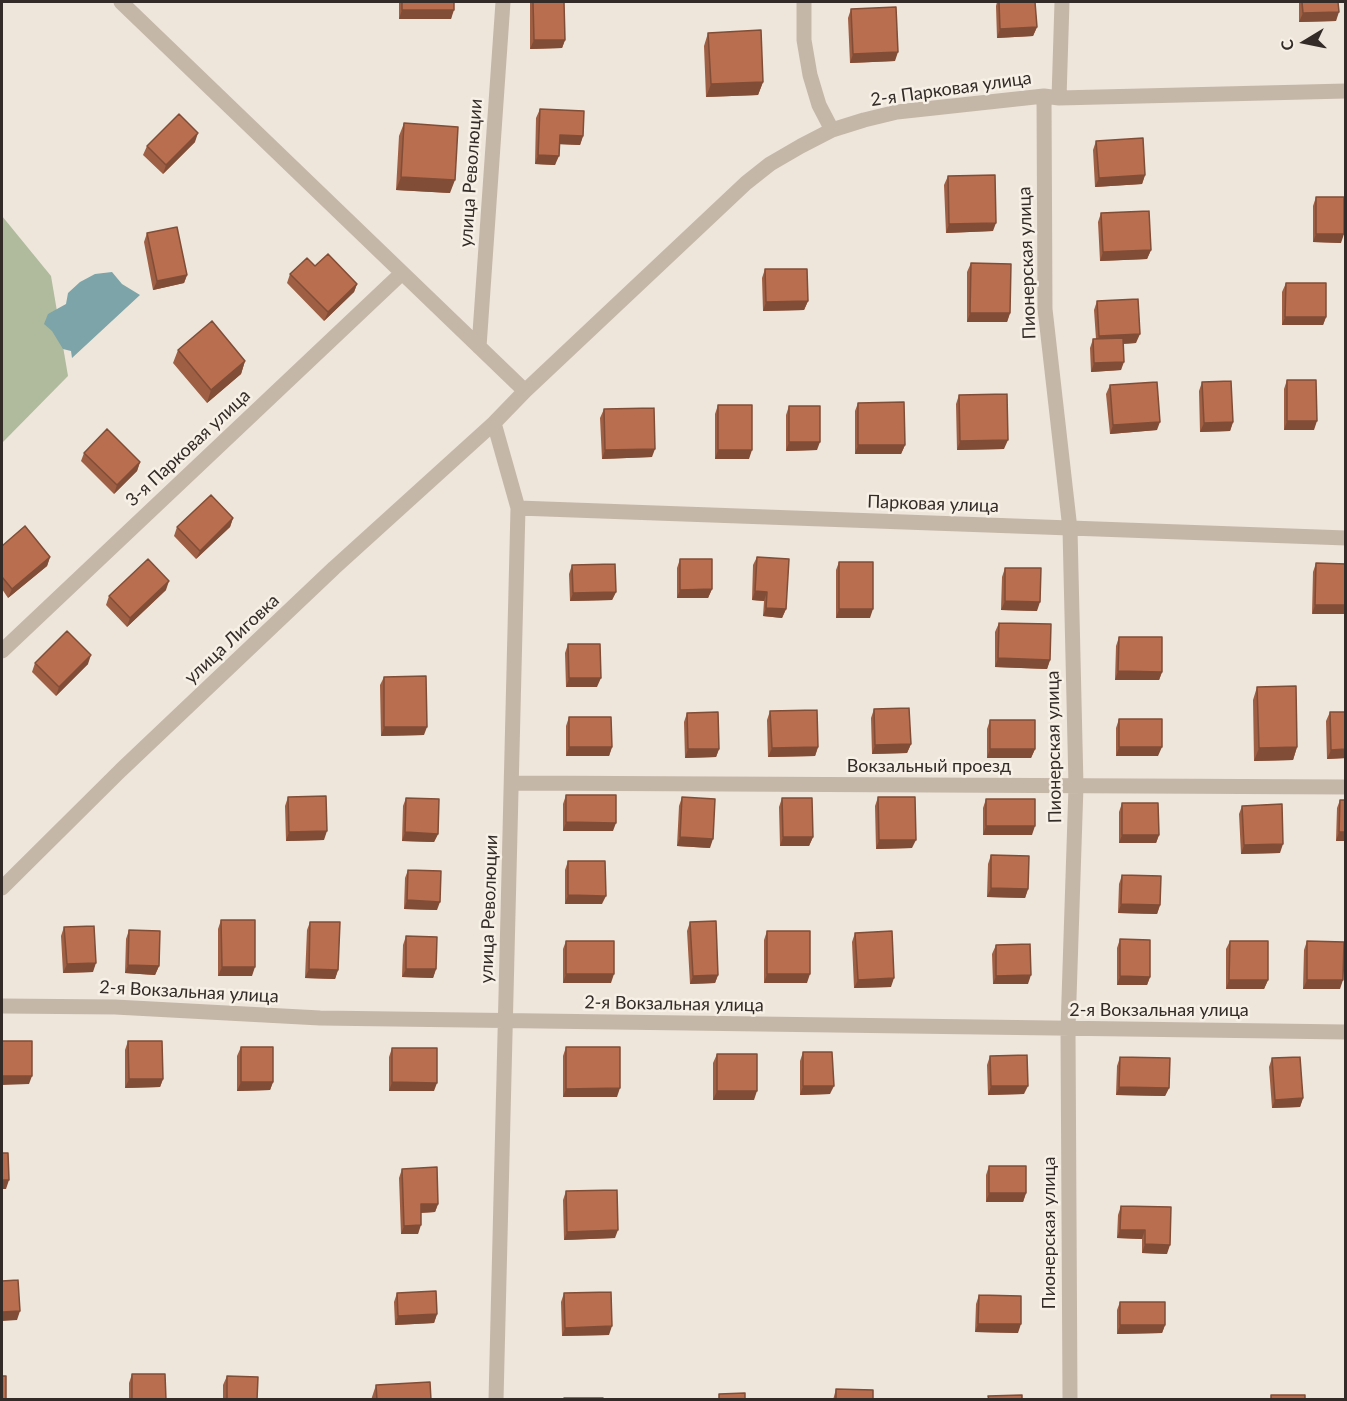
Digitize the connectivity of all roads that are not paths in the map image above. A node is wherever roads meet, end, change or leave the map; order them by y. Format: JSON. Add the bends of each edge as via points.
{"nodes":[{"id":1,"x":122,"y":2,"type":"edge"},
{"id":2,"x":503,"y":2,"type":"edge"},
{"id":3,"x":804,"y":2,"type":"edge"},
{"id":4,"x":1062,"y":2,"type":"edge"},
{"id":5,"x":1346,"y":90,"type":"edge"},
{"id":6,"x":1052,"y":97,"type":"junction"},
{"id":7,"x":832,"y":130,"type":"junction"},
{"id":8,"x":402,"y":273,"type":"junction"},
{"id":9,"x":479,"y":347,"type":"junction"},
{"id":10,"x":525,"y":391,"type":"junction"},
{"id":11,"x":494,"y":423,"type":"junction"},
{"id":12,"x":518,"y":508,"type":"junction"},
{"id":13,"x":1070,"y":529,"type":"junction"},
{"id":14,"x":1346,"y":538,"type":"edge"},
{"id":15,"x":2,"y":651,"type":"edge"},
{"id":16,"x":513,"y":783,"type":"junction"},
{"id":17,"x":1076,"y":786,"type":"junction"},
{"id":18,"x":1346,"y":787,"type":"edge"},
{"id":19,"x":2,"y":888,"type":"edge"},
{"id":20,"x":2,"y":1006,"type":"edge"},
{"id":21,"x":505,"y":1020,"type":"junction"},
{"id":22,"x":1068,"y":1029,"type":"junction"},
{"id":23,"x":1346,"y":1032,"type":"edge"},
{"id":24,"x":496,"y":1400,"type":"edge"},
{"id":25,"x":1070,"y":1400,"type":"edge"}],
"edges":[{"from":1,"to":8,"type":"street"},
{"from":2,"to":9,"type":"street","name":"улица Революции"},
{"from":3,"to":7,"type":"street","via":[[804,40],[810,75]]},
{"from":4,"to":6,"type":"street","name":"Пионерская улица"},
{"from":5,"to":6,"type":"street","name":"2-я Парковая улица"},
{"from":6,"to":7,"type":"street","name":"2-я Парковая улица","via":[[897,112]]},
{"from":6,"to":13,"type":"street","name":"Пионерская улица","via":[[1045,309]]},
{"from":7,"to":10,"type":"street","name":"2-я Парковая улица","via":[[778,159],[746,183]]},
{"from":8,"to":9,"type":"street"},
{"from":8,"to":15,"type":"street","name":"3-я Парковая улица"},
{"from":9,"to":10,"type":"street"},
{"from":10,"to":11,"type":"street","name":"2-я Парковая улица"},
{"from":11,"to":12,"type":"street","name":"улица Революции"},
{"from":11,"to":19,"type":"street","name":"улица Лиговка","via":[[334,568]]},
{"from":12,"to":13,"type":"street","name":"Парковая улица"},
{"from":12,"to":16,"type":"street","name":"улица Революции"},
{"from":13,"to":14,"type":"street","name":"Парковая улица"},
{"from":13,"to":17,"type":"street","name":"Пионерская улица"},
{"from":16,"to":17,"type":"street","name":"Вокзальный проезд"},
{"from":16,"to":21,"type":"street","name":"улица Революции"},
{"from":17,"to":18,"type":"street","name":"Вокзальный проезд"},
{"from":17,"to":22,"type":"street","name":"Пионерская улица"},
{"from":20,"to":21,"type":"street","name":"2-я Вокзальная улица","via":[[115,1007],[320,1018]]},
{"from":21,"to":22,"type":"street","name":"2-я Вокзальная улица"},
{"from":21,"to":24,"type":"street","name":"улица Революции"},
{"from":22,"to":23,"type":"street","name":"2-я Вокзальная улица"},
{"from":22,"to":25,"type":"street","name":"Пионерская улица"}]}
